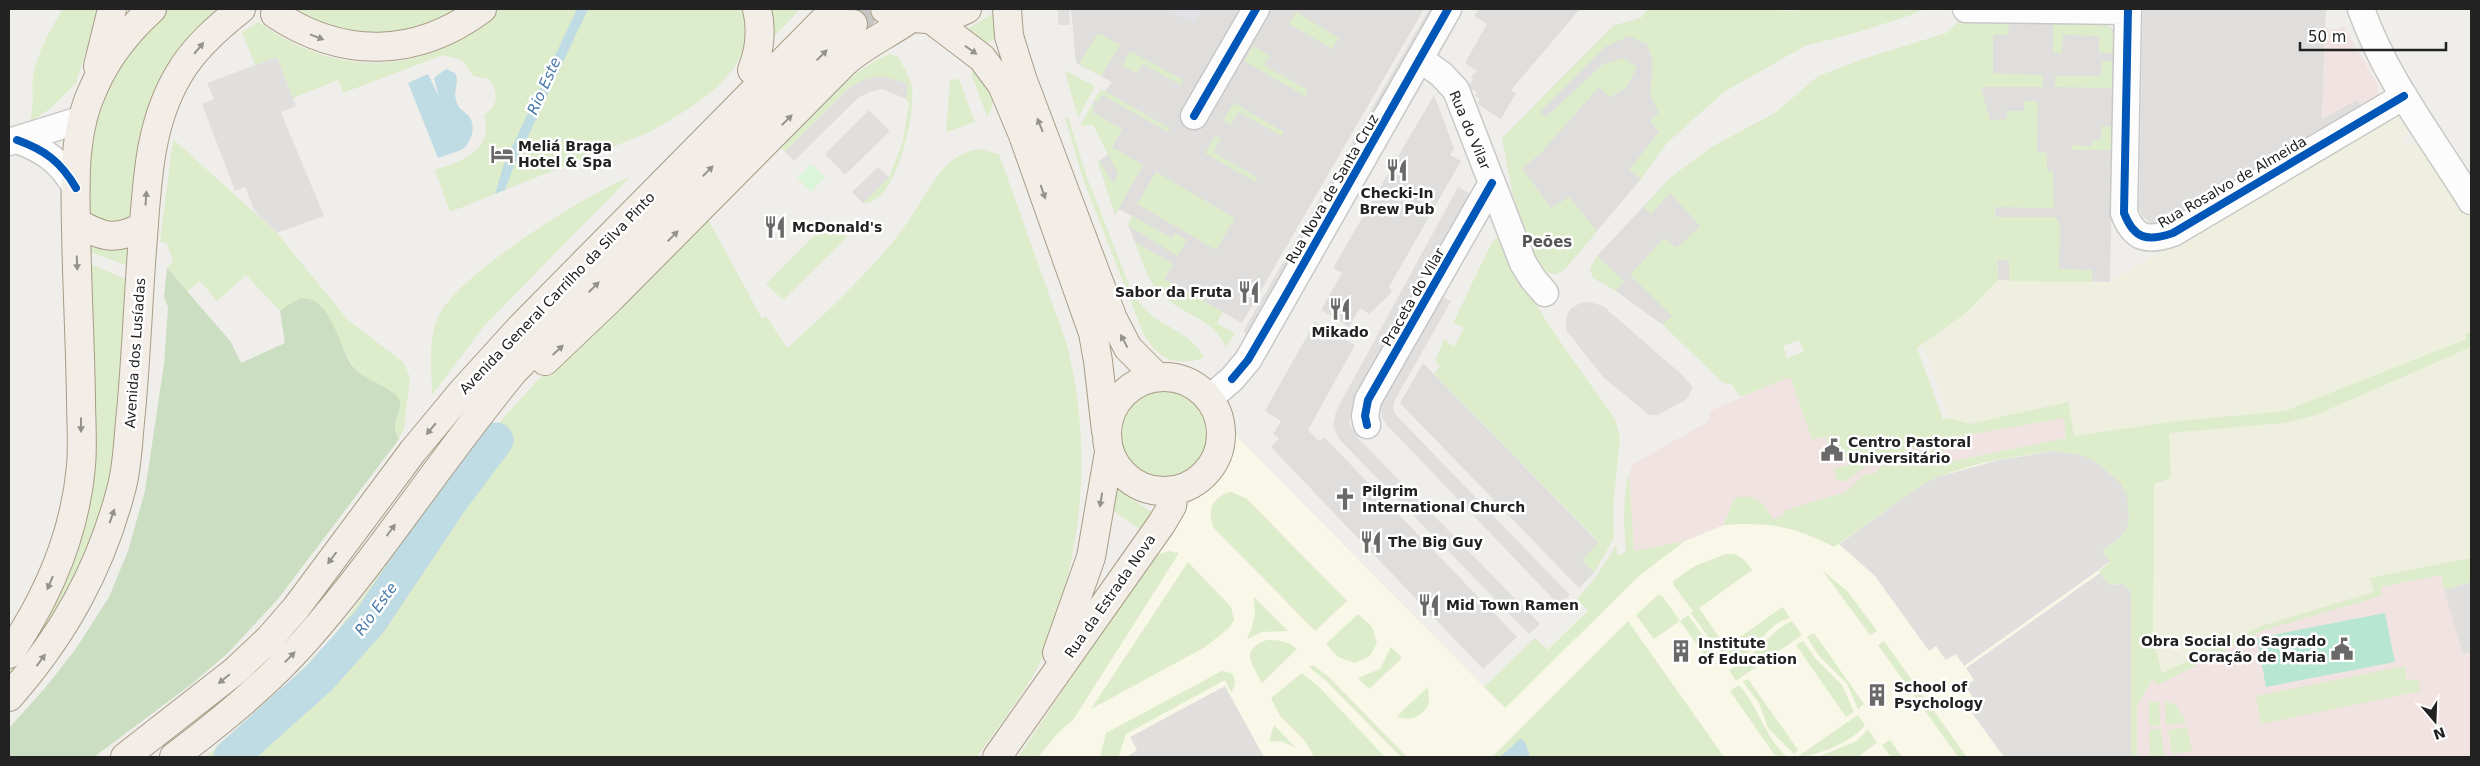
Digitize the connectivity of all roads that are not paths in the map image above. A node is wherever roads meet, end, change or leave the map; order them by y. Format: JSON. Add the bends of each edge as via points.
{"nodes":[{"id":1,"x":112,"y":9,"type":"edge"},
{"id":2,"x":152,"y":9,"type":"edge"},
{"id":3,"x":241,"y":9,"type":"edge"},
{"id":4,"x":482,"y":9,"type":"edge"},
{"id":5,"x":757,"y":9,"type":"edge"},
{"id":6,"x":810,"y":9,"type":"edge"},
{"id":7,"x":885,"y":9,"type":"edge"},
{"id":8,"x":968,"y":9,"type":"edge"},
{"id":9,"x":1007,"y":9,"type":"edge"},
{"id":10,"x":1256,"y":9,"type":"edge"},
{"id":11,"x":1448,"y":9,"type":"edge"},
{"id":12,"x":1966,"y":9,"type":"edge"},
{"id":13,"x":2361,"y":9,"type":"edge"},
{"id":14,"x":2128,"y":10,"type":"edge"},
{"id":15,"x":275,"y":14,"type":"dead end"},
{"id":16,"x":844,"y":16,"type":"tunnel mouth"},
{"id":17,"x":921,"y":19,"type":"junction"},
{"id":18,"x":1420,"y":59,"type":"junction"},
{"id":19,"x":752,"y":70,"type":"junction"},
{"id":20,"x":93,"y":87,"type":"junction"},
{"id":21,"x":2404,"y":96,"type":"junction"},
{"id":22,"x":1194,"y":116,"type":"dead end"},
{"id":23,"x":83,"y":119,"type":"junction"},
{"id":24,"x":13,"y":141,"type":"edge"},
{"id":25,"x":1492,"y":183,"type":"junction"},
{"id":26,"x":76,"y":188,"type":"junction"},
{"id":27,"x":2471,"y":201,"type":"edge"},
{"id":28,"x":76,"y":222,"type":"junction"},
{"id":29,"x":144,"y":226,"type":"junction"},
{"id":30,"x":1545,"y":293,"type":"dead end"},
{"id":31,"x":1157,"y":377,"type":"junction"},
{"id":32,"x":1210,"y":398,"type":"junction"},
{"id":33,"x":470,"y":404,"type":"junction"},
{"id":34,"x":1368,"y":425,"type":"dead end"},
{"id":35,"x":1107,"y":442,"type":"junction"},
{"id":36,"x":1174,"y":490,"type":"junction"},
{"id":37,"x":9,"y":654,"type":"edge"},
{"id":38,"x":9,"y":697,"type":"edge"},
{"id":39,"x":1038,"y":699,"type":"junction"},
{"id":40,"x":124,"y":757,"type":"edge"},
{"id":41,"x":174,"y":757,"type":"edge"},
{"id":42,"x":997,"y":757,"type":"edge"}],
"edges":[{"from":1,"to":20,"type":"main road"},
{"from":2,"to":20,"type":"main road","via":[[115,50]]},
{"from":29,"to":3,"type":"main road","name":"Avenida dos Lusíadas","one_way":true,"via":[[151,152],[164,102],[179,73],[199,46]]},
{"from":15,"to":4,"type":"main road","one_way":true,"via":[[326,40],[382,48],[402,46],[436,35]]},
{"from":5,"to":19,"type":"main road","via":[[759,43]]},
{"from":6,"to":19,"type":"main road"},
{"from":7,"to":17,"type":"main road"},
{"from":8,"to":17,"type":"main road","via":[[949,16]]},
{"from":31,"to":9,"type":"main road","one_way":true,"via":[[1128,348],[1113,320],[1022,78],[1009,36]]},
{"from":10,"to":22,"type":"street"},
{"from":11,"to":18,"type":"street","name":"Rua Nova de Santa Cruz"},
{"from":12,"to":14,"type":"street"},
{"from":13,"to":21,"type":"street"},
{"from":14,"to":21,"type":"street","name":"Rua Rosalvo de Almeida","via":[[2124,213],[2136,233],[2148,238],[2172,233]]},
{"from":16,"to":33,"type":"main road","name":"Avenida General Carrilho da Silva Pinto","via":[[550,331]]},
{"from":33,"to":17,"type":"main road","one_way":true,"via":[[523,379],[568,340],[845,62],[873,40]]},
{"from":17,"to":35,"type":"main road","one_way":true,"via":[[982,58],[1002,85],[1093,333]]},
{"from":18,"to":25,"type":"street","name":"Rua do Vilar","via":[[1456,90]]},
{"from":18,"to":32,"type":"street","name":"Rua Nova de Santa Cruz","via":[[1248,360]]},
{"from":19,"to":33,"type":"main road","via":[[503,323],[475,358]]},
{"from":20,"to":23,"type":"main road"},
{"from":21,"to":27,"type":"street"},
{"from":23,"to":24,"type":"street"},
{"from":23,"to":26,"type":"main road","via":[[78,143]]},
{"from":24,"to":26,"type":"street","via":[[46,152],[59,163]]},
{"from":25,"to":30,"type":"street","name":"Rua do Vilar","via":[[1523,263]]},
{"from":25,"to":34,"type":"street","name":"Praceta do Vilar","via":[[1368,400],[1365,416]]},
{"from":26,"to":28,"type":"main road"},
{"from":28,"to":29,"type":"main road","via":[[109,236],[129,234]]},
{"from":28,"to":37,"type":"main road","one_way":true,"via":[[80,473],[61,555],[48,589]]},
{"from":38,"to":29,"type":"main road","name":"Avenida dos Lusíadas","one_way":true,"via":[[60,634],[97,559],[122,490]]},
{"from":31,"to":32,"type":"main road","via":[[1176,377],[1196,386]]},
{"from":31,"to":35,"type":"main road","via":[[1138,382],[1122,394],[1111,410]]},
{"from":32,"to":36,"type":"main road","via":[[1220,423],[1218,454],[1199,480]]},
{"from":33,"to":40,"type":"main road","name":"Avenida General Carrilho da Silva Pinto","one_way":true,"via":[[413,451],[296,608],[269,639],[235,670]]},
{"from":41,"to":33,"type":"main road","name":"Avenida General Carrilho da Silva Pinto","one_way":true,"via":[[272,675],[337,603]]},
{"from":35,"to":36,"type":"main road","via":[[1116,467],[1128,480],[1160,492]]},
{"from":35,"to":39,"type":"main road","name":"Rua da Estrada Nova","one_way":true,"via":[[1090,557],[1066,632]]},
{"from":36,"to":39,"type":"main road","name":"Rua da Estrada Nova","via":[[1172,506],[1162,523]]},
{"from":39,"to":42,"type":"main road","name":"Rua da Estrada Nova"}]}
